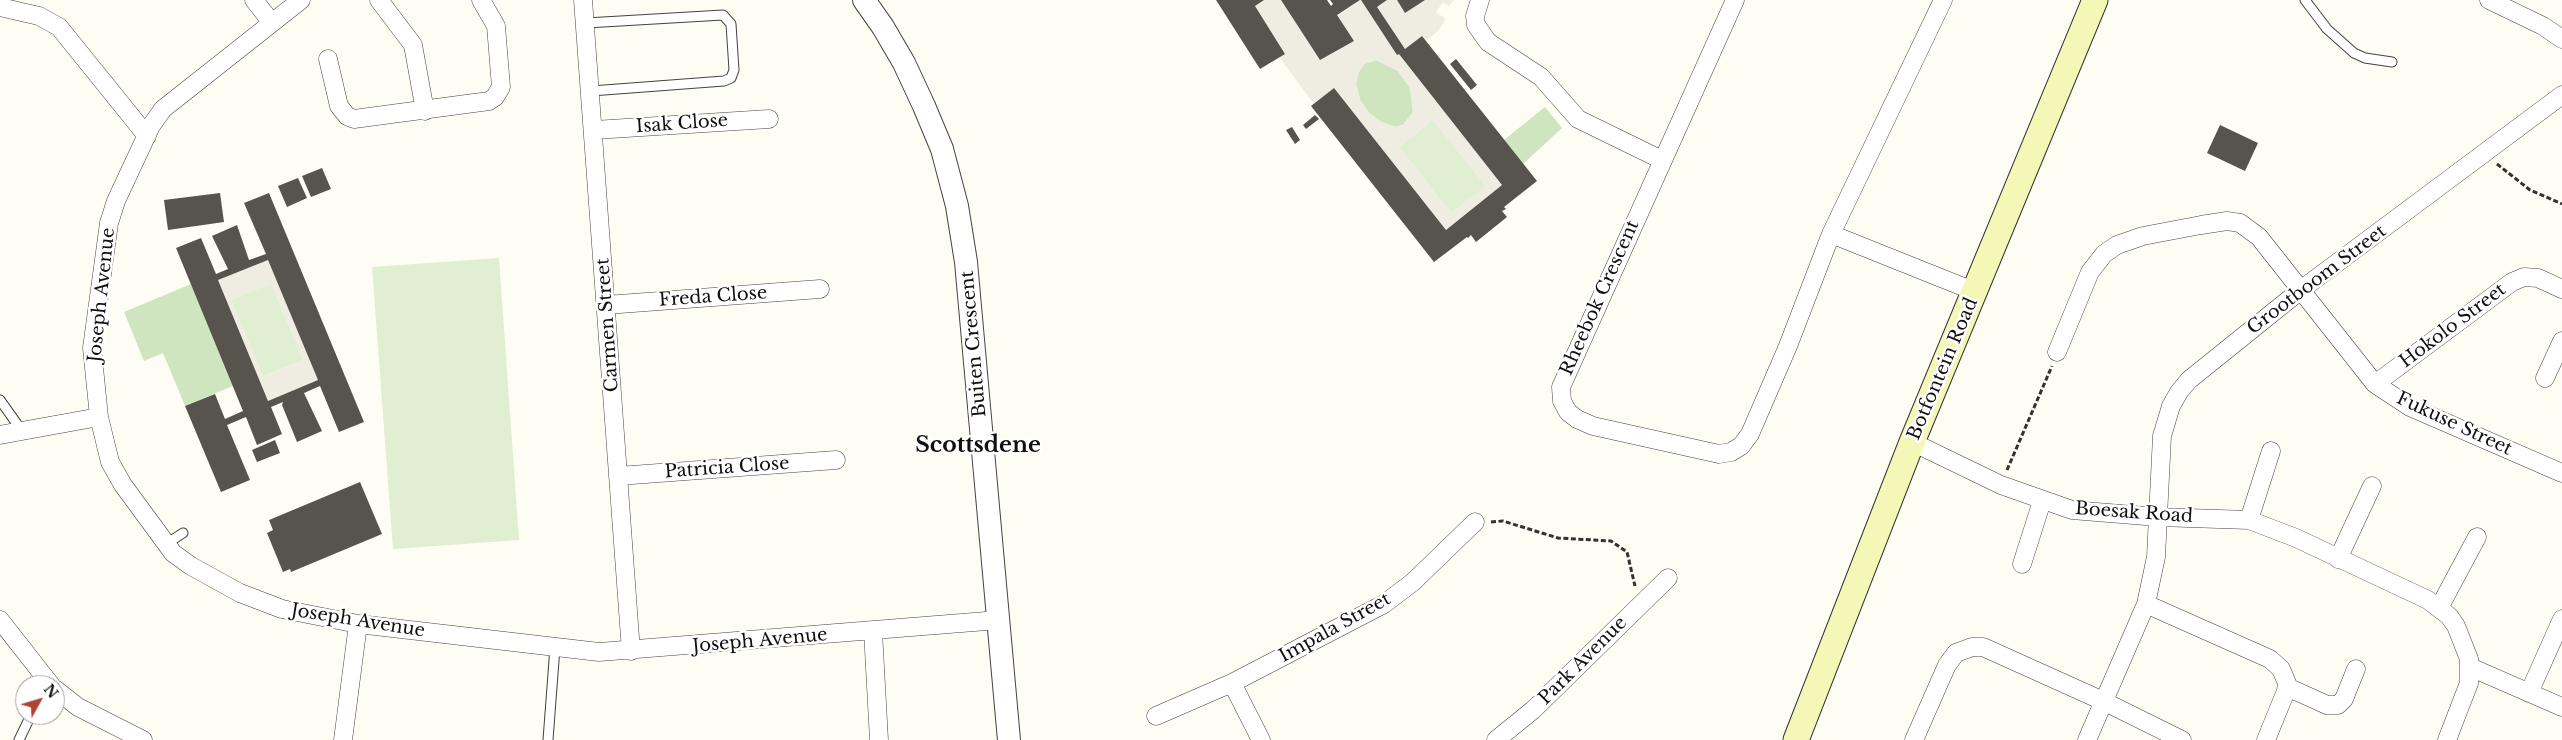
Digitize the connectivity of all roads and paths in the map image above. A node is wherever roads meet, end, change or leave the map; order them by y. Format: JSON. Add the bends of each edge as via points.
{"nodes":[{"id":1,"x":254,"y":0,"type":"edge"},
{"id":2,"x":301,"y":0,"type":"edge"},
{"id":3,"x":380,"y":0,"type":"edge"},
{"id":4,"x":480,"y":0,"type":"edge"},
{"id":5,"x":583,"y":0,"type":"edge"},
{"id":6,"x":864,"y":0,"type":"edge"},
{"id":7,"x":1480,"y":0,"type":"edge"},
{"id":8,"x":1735,"y":0,"type":"edge"},
{"id":9,"x":1943,"y":0,"type":"edge"},
{"id":10,"x":2095,"y":0,"type":"edge"},
{"id":11,"x":2305,"y":0,"type":"edge"},
{"id":12,"x":2490,"y":0,"type":"edge"},
{"id":13,"x":0,"y":7,"type":"edge"},
{"id":14,"x":272,"y":22,"type":"junction"},
{"id":15,"x":586,"y":23,"type":"junction"},
{"id":16,"x":2562,"y":39,"type":"edge"},
{"id":17,"x":328,"y":59,"type":"dead end"},
{"id":18,"x":2392,"y":62,"type":"dead end"},
{"id":19,"x":591,"y":91,"type":"junction"},
{"id":20,"x":2562,"y":95,"type":"edge"},
{"id":21,"x":425,"y":111,"type":"junction"},
{"id":22,"x":769,"y":119,"type":"dead end"},
{"id":23,"x":594,"y":130,"type":"junction"},
{"id":24,"x":146,"y":136,"type":"junction"},
{"id":25,"x":2484,"y":154,"type":"junction"},
{"id":26,"x":1662,"y":160,"type":"junction"},
{"id":27,"x":2562,"y":204,"type":"edge"},
{"id":28,"x":1831,"y":234,"type":"junction"},
{"id":29,"x":820,"y":289,"type":"dead end"},
{"id":30,"x":2302,"y":289,"type":"junction"},
{"id":31,"x":2562,"y":289,"type":"edge"},
{"id":32,"x":1976,"y":292,"type":"junction"},
{"id":33,"x":606,"y":305,"type":"junction"},
{"id":34,"x":2562,"y":342,"type":"edge"},
{"id":35,"x":2056,"y":352,"type":"joint"},
{"id":36,"x":2545,"y":378,"type":"dead end"},
{"id":37,"x":2376,"y":384,"type":"junction"},
{"id":38,"x":0,"y":400,"type":"edge"},
{"id":39,"x":99,"y":417,"type":"junction"},
{"id":40,"x":22,"y":431,"type":"junction"},
{"id":41,"x":0,"y":435,"type":"edge"},
{"id":42,"x":1912,"y":442,"type":"junction"},
{"id":43,"x":2271,"y":451,"type":"dead end"},
{"id":44,"x":836,"y":460,"type":"dead end"},
{"id":45,"x":2562,"y":472,"type":"edge"},
{"id":46,"x":618,"y":476,"type":"junction"},
{"id":47,"x":2001,"y":485,"type":"junction"},
{"id":48,"x":2372,"y":486,"type":"dead end"},
{"id":49,"x":2042,"y":502,"type":"junction"},
{"id":50,"x":2158,"y":518,"type":"junction"},
{"id":51,"x":2249,"y":520,"type":"junction"},
{"id":52,"x":1475,"y":522,"type":"joint"},
{"id":53,"x":183,"y":533,"type":"dead end"},
{"id":54,"x":2477,"y":537,"type":"dead end"},
{"id":55,"x":166,"y":544,"type":"junction"},
{"id":56,"x":2338,"y":559,"type":"junction"},
{"id":57,"x":2022,"y":564,"type":"dead end"},
{"id":58,"x":1668,"y":578,"type":"dead end"},
{"id":59,"x":1643,"y":602,"type":"junction"},
{"id":60,"x":2146,"y":604,"type":"junction"},
{"id":61,"x":2439,"y":608,"type":"junction"},
{"id":62,"x":2562,"y":619,"type":"edge"},
{"id":63,"x":0,"y":620,"type":"edge"},
{"id":64,"x":999,"y":620,"type":"junction"},
{"id":65,"x":358,"y":624,"type":"junction"},
{"id":66,"x":873,"y":631,"type":"junction"},
{"id":67,"x":555,"y":647,"type":"junction"},
{"id":68,"x":631,"y":651,"type":"junction"},
{"id":69,"x":2470,"y":667,"type":"junction"},
{"id":70,"x":2356,"y":669,"type":"dead end"},
{"id":71,"x":42,"y":675,"type":"edge"},
{"id":72,"x":1232,"y":683,"type":"junction"},
{"id":73,"x":2286,"y":687,"type":"junction"},
{"id":74,"x":2529,"y":693,"type":"junction"},
{"id":75,"x":65,"y":697,"type":"edge"},
{"id":76,"x":2103,"y":700,"type":"junction"},
{"id":77,"x":2562,"y":707,"type":"edge"},
{"id":78,"x":1156,"y":716,"type":"dead end"},
{"id":79,"x":26,"y":725,"type":"edge"},
{"id":80,"x":1500,"y":739,"type":"edge"},
{"id":81,"x":1917,"y":739,"type":"edge"},
{"id":82,"x":19,"y":740,"type":"edge"},
{"id":83,"x":143,"y":740,"type":"edge"},
{"id":84,"x":343,"y":740,"type":"edge"},
{"id":85,"x":548,"y":740,"type":"edge"},
{"id":86,"x":879,"y":740,"type":"edge"},
{"id":87,"x":1008,"y":740,"type":"edge"},
{"id":88,"x":1261,"y":740,"type":"edge"},
{"id":89,"x":1796,"y":740,"type":"edge"},
{"id":90,"x":2087,"y":740,"type":"edge"},
{"id":91,"x":2182,"y":740,"type":"edge"},
{"id":92,"x":2266,"y":740,"type":"edge"},
{"id":93,"x":2447,"y":740,"type":"edge"}],
"edges":[{"from":1,"to":14,"type":"street"},
{"from":2,"to":14,"type":"street","name":"Joseph Avenue"},
{"from":3,"to":21,"type":"street","via":[[413,45]]},
{"from":4,"to":21,"type":"street","via":[[496,26],[499,92],[488,101]]},
{"from":5,"to":15,"type":"street","name":"Carmen Street"},
{"from":6,"to":64,"type":"street","name":"Buiten Crescent","via":[[904,63],[924,106],[942,149],[957,206],[966,262]]},
{"from":7,"to":26,"type":"street","via":[[1476,25],[1488,42],[1541,77],[1578,119]]},
{"from":8,"to":26,"type":"street","name":"Rheebok Crescent"},
{"from":9,"to":28,"type":"street","name":"Rheebok Crescent"},
{"from":10,"to":32,"type":"main road","name":"Botfontein Road"},
{"from":11,"to":18,"type":"lane","via":[[2327,29],[2354,53]]},
{"from":12,"to":16,"type":"street"},
{"from":13,"to":24,"type":"street","via":[[39,16],[59,27]]},
{"from":14,"to":24,"type":"street","name":"Joseph Avenue","via":[[171,102]]},
{"from":15,"to":19,"type":"street","name":"Carmen Street"},
{"from":15,"to":19,"type":"lane","via":[[723,15],[731,24],[734,61],[733,74],[724,81]]},
{"from":17,"to":21,"type":"street","via":[[339,106],[347,116],[354,119]]},
{"from":19,"to":23,"type":"street","name":"Carmen Street"},
{"from":20,"to":25,"type":"street","name":"Grootboom Street"},
{"from":22,"to":23,"type":"street","name":"Isak Close"},
{"from":23,"to":33,"type":"street","name":"Carmen Street"},
{"from":24,"to":39,"type":"street","name":"Joseph Avenue","via":[[109,223],[92,348]]},
{"from":25,"to":27,"type":"path","via":[[2530,190]]},
{"from":25,"to":30,"type":"street","name":"Grootboom Street"},
{"from":26,"to":28,"type":"street","name":"Rheebok Crescent","via":[[1561,387],[1562,401],[1577,420],[1720,454],[1741,446],[1750,434],[1788,346]]},
{"from":28,"to":32,"type":"street"},
{"from":29,"to":33,"type":"street","name":"Freda Close"},
{"from":30,"to":35,"type":"street","name":"Fukuse Street","via":[[2259,237],[2240,223],[2218,222],[2143,236],[2117,245],[2104,254],[2095,266]]},
{"from":30,"to":37,"type":"street","name":"Fukuse Street"},
{"from":30,"to":50,"type":"street","name":"Grootboom Street","via":[[2189,380],[2179,392],[2162,436]]},
{"from":31,"to":37,"type":"street","name":"Hokolo Street","via":[[2538,278],[2524,277],[2512,282]]},
{"from":32,"to":42,"type":"main road","name":"Botfontein Road"},
{"from":33,"to":46,"type":"street","name":"Carmen Street"},
{"from":34,"to":36,"type":"street"},
{"from":35,"to":47,"type":"path"},
{"from":37,"to":45,"type":"street","name":"Fukuse Street","via":[[2410,407]]},
{"from":38,"to":40,"type":"lane"},
{"from":39,"to":40,"type":"street"},
{"from":39,"to":55,"type":"street","name":"Joseph Avenue","via":[[110,462]]},
{"from":40,"to":41,"type":"street"},
{"from":42,"to":47,"type":"street","name":"Boesak Road"},
{"from":42,"to":89,"type":"main road","name":"Botfontein Road"},
{"from":43,"to":51,"type":"street"},
{"from":44,"to":46,"type":"street","name":"Patricia Close"},
{"from":46,"to":68,"type":"street","name":"Carmen Street"},
{"from":47,"to":49,"type":"street","name":"Boesak Road"},
{"from":48,"to":56,"type":"street"},
{"from":49,"to":50,"type":"street","name":"Boesak Road","via":[[2072,510]]},
{"from":49,"to":57,"type":"street"},
{"from":50,"to":51,"type":"street","name":"Boesak Road"},
{"from":50,"to":60,"type":"street","name":"Grootboom Street","via":[[2156,557]]},
{"from":51,"to":56,"type":"street","name":"Boesak Road"},
{"from":52,"to":59,"type":"path","via":[[1503,521],[1558,538],[1611,541],[1627,552],[1635,588]]},
{"from":52,"to":72,"type":"street","name":"Impala Street","via":[[1413,582],[1384,604]]},
{"from":53,"to":55,"type":"lane"},
{"from":54,"to":61,"type":"street"},
{"from":55,"to":65,"type":"street","name":"Joseph Avenue","via":[[191,566],[240,593],[282,609]]},
{"from":56,"to":61,"type":"street","name":"Boesak Road"},
{"from":58,"to":59,"type":"street","name":"Park Avenue"},
{"from":59,"to":80,"type":"street","name":"Park Avenue"},
{"from":60,"to":73,"type":"street","via":[[2276,663],[2285,676]]},
{"from":60,"to":76,"type":"street","name":"Grootboom Street"},
{"from":61,"to":69,"type":"street","name":"Boesak Road","via":[[2449,616],[2462,637]]},
{"from":62,"to":74,"type":"street"},
{"from":63,"to":71,"type":"street"},
{"from":64,"to":66,"type":"street","name":"Joseph Avenue"},
{"from":64,"to":87,"type":"street","name":"Buiten Crescent"},
{"from":65,"to":67,"type":"street","name":"Joseph Avenue"},
{"from":65,"to":84,"type":"street"},
{"from":66,"to":68,"type":"street","name":"Joseph Avenue"},
{"from":66,"to":86,"type":"street"},
{"from":67,"to":68,"type":"street","name":"Joseph Avenue","via":[[599,652]]},
{"from":67,"to":85,"type":"lane"},
{"from":69,"to":74,"type":"street"},
{"from":69,"to":93,"type":"street","name":"Boesak Road","via":[[2466,696]]},
{"from":70,"to":73,"type":"street","via":[[2344,699],[2338,705],[2327,705]]},
{"from":72,"to":78,"type":"street","name":"Impala Street"},
{"from":72,"to":88,"type":"street"},
{"from":73,"to":92,"type":"street"},
{"from":74,"to":77,"type":"street"},
{"from":75,"to":83,"type":"street","via":[[78,707]]},
{"from":76,"to":81,"type":"street","via":[[1983,647],[1972,647],[1956,653],[1947,665]]},
{"from":76,"to":90,"type":"street","name":"Grootboom Street"},
{"from":76,"to":91,"type":"street"},
{"from":79,"to":82,"type":"lane"}]}
